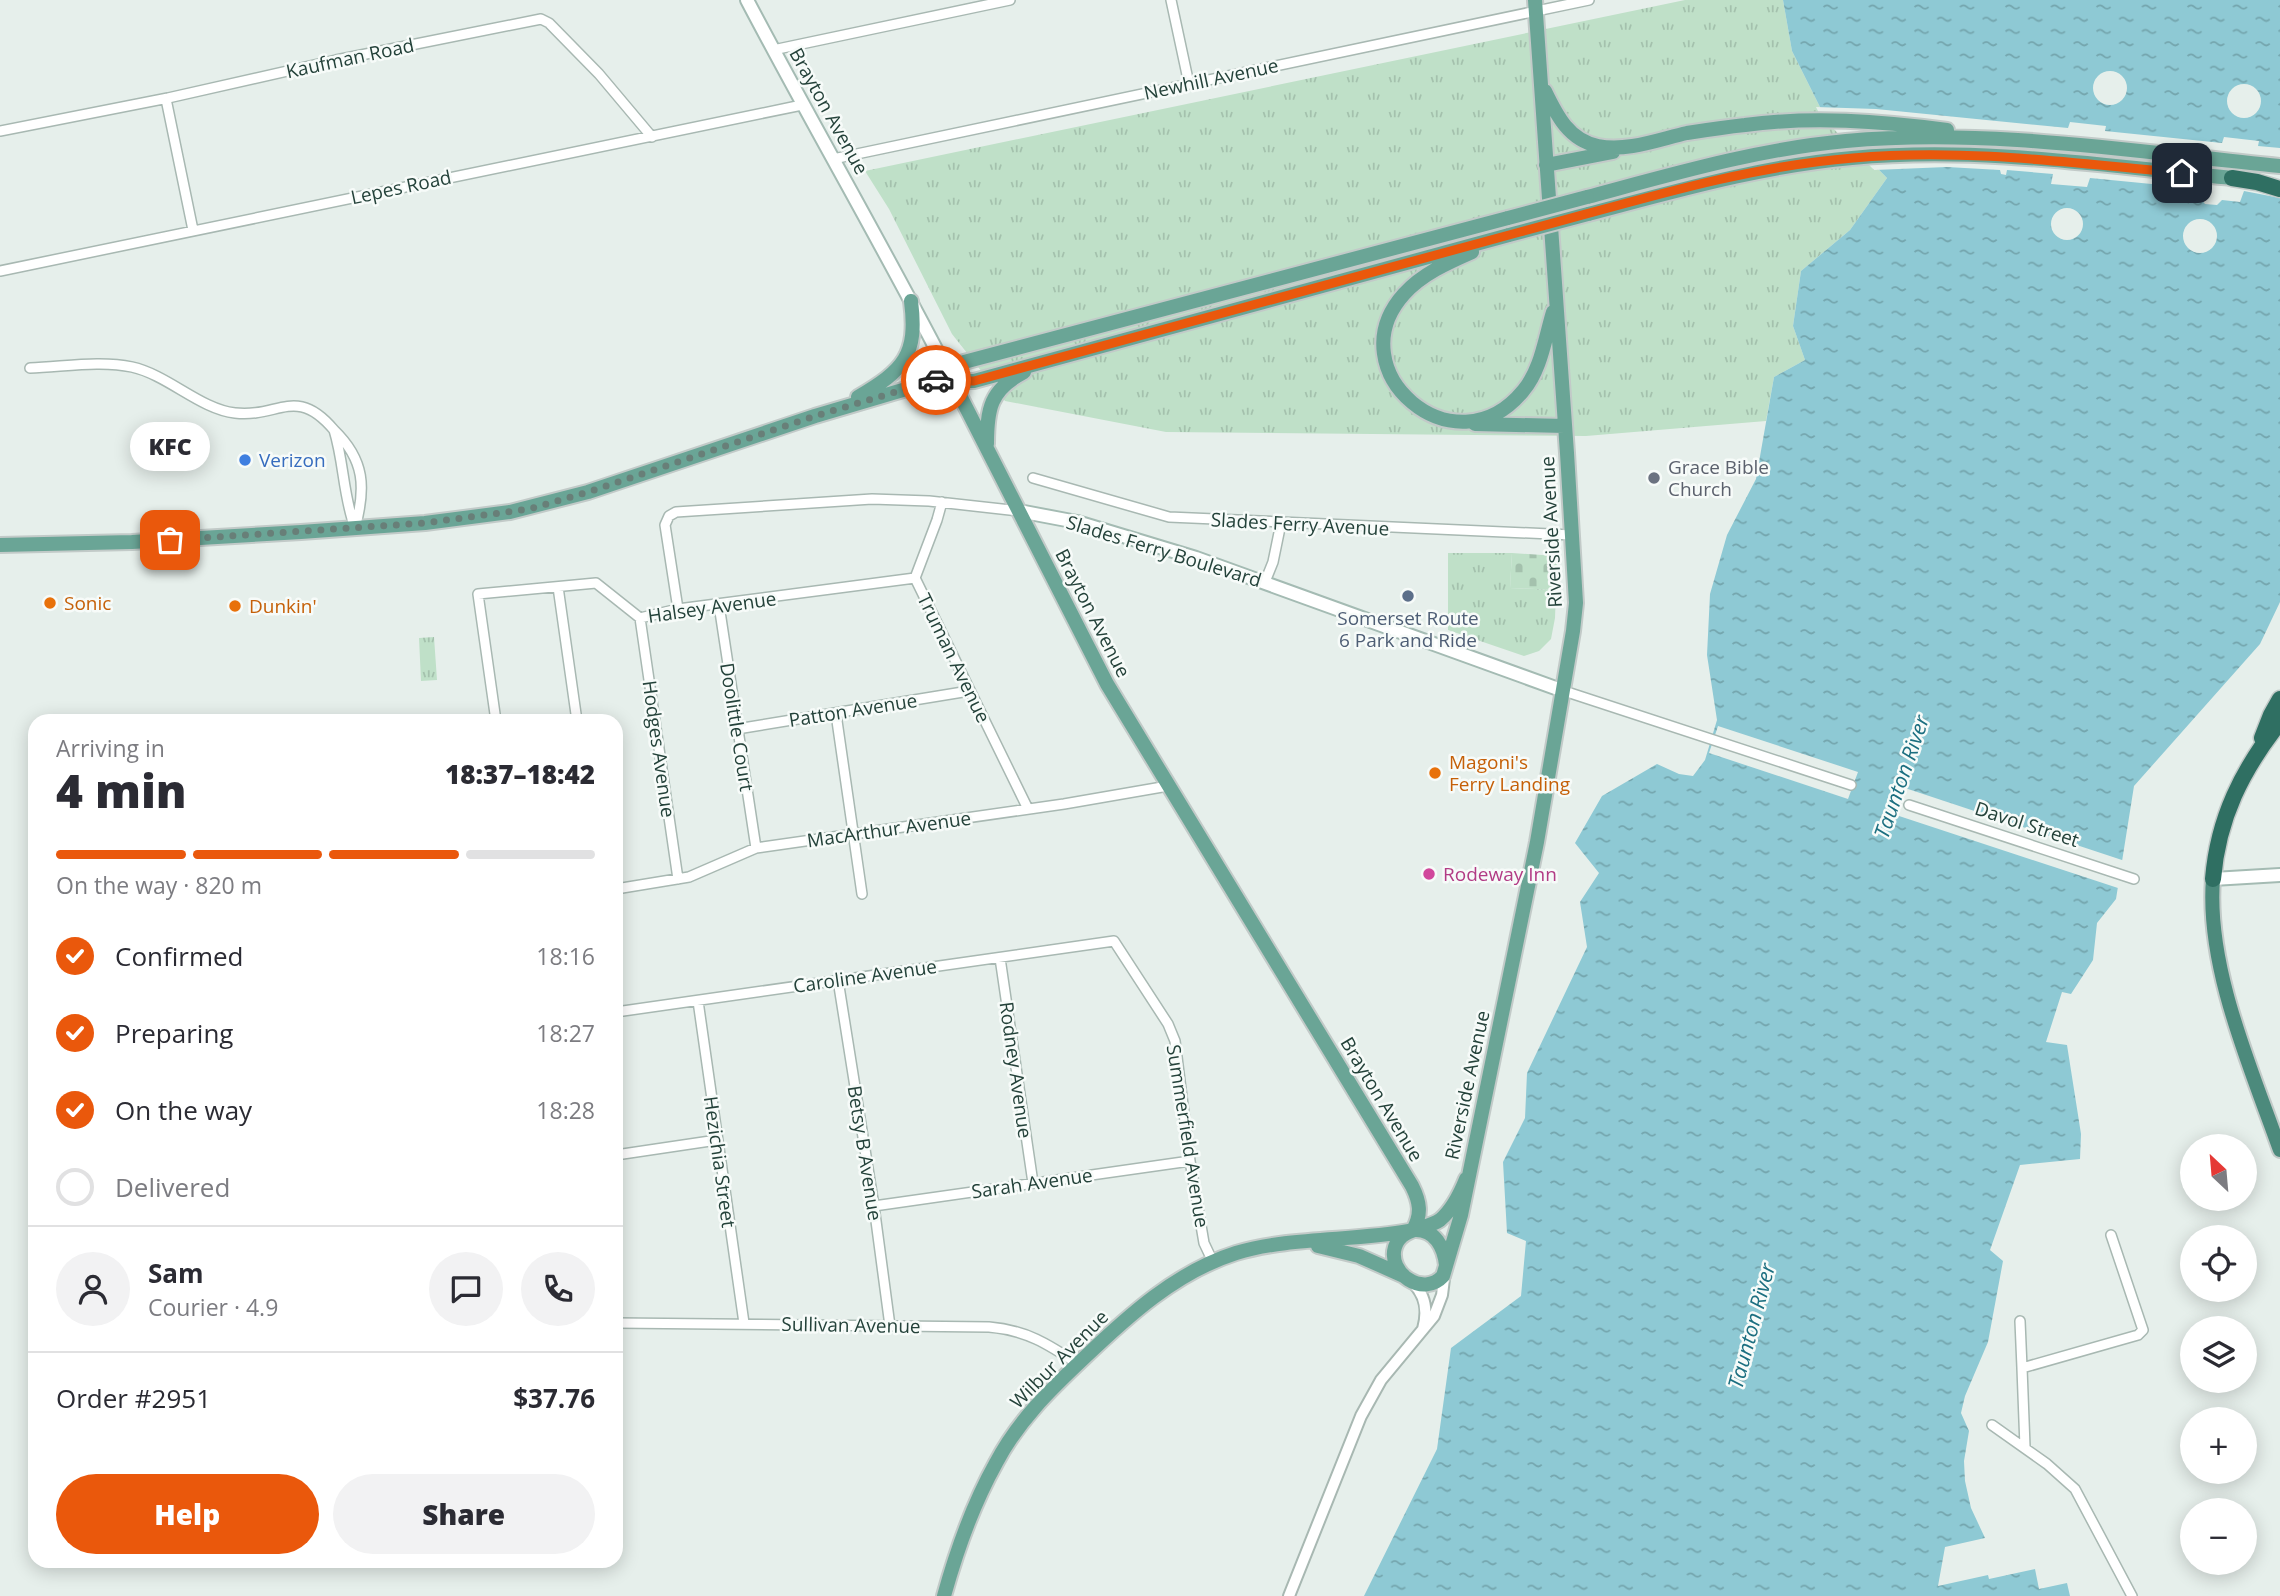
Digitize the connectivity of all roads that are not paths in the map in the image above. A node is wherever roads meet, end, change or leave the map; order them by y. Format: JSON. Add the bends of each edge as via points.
{"nodes":[{"id":1,"x":747,"y":0,"type":"edge"},
{"id":2,"x":1010,"y":0,"type":"edge"},
{"id":3,"x":1171,"y":0,"type":"edge"},
{"id":4,"x":1589,"y":0,"type":"edge"},
{"id":5,"x":1535,"y":6,"type":"edge"},
{"id":6,"x":773,"y":50,"type":"junction"},
{"id":7,"x":1541,"y":82,"type":"junction"},
{"id":8,"x":1189,"y":84,"type":"junction"},
{"id":9,"x":166,"y":99,"type":"junction"},
{"id":10,"x":803,"y":105,"type":"junction"},
{"id":11,"x":0,"y":131,"type":"edge"},
{"id":12,"x":652,"y":137,"type":"junction"},
{"id":13,"x":1652,"y":141,"type":"junction"},
{"id":14,"x":2052,"y":144,"type":"junction"},
{"id":15,"x":833,"y":159,"type":"junction"},
{"id":16,"x":1546,"y":166,"type":"junction"},
{"id":17,"x":2280,"y":166,"type":"edge"},
{"id":18,"x":2232,"y":178,"type":"junction"},
{"id":19,"x":2280,"y":180,"type":"edge"},
{"id":20,"x":2280,"y":190,"type":"edge"},
{"id":21,"x":193,"y":230,"type":"junction"},
{"id":22,"x":1509,"y":235,"type":"junction"},
{"id":23,"x":0,"y":271,"type":"edge"},
{"id":24,"x":1556,"y":300,"type":"junction"},
{"id":25,"x":911,"y":301,"type":"junction"},
{"id":26,"x":1044,"y":362,"type":"junction"},
{"id":27,"x":30,"y":368,"type":"dead end"},
{"id":28,"x":950,"y":376,"type":"junction"},
{"id":29,"x":841,"y":408,"type":"junction"},
{"id":30,"x":1458,"y":422,"type":"junction"},
{"id":31,"x":1565,"y":426,"type":"junction"},
{"id":32,"x":334,"y":430,"type":"junction"},
{"id":33,"x":987,"y":449,"type":"junction"},
{"id":34,"x":1033,"y":478,"type":"dead end"},
{"id":35,"x":942,"y":502,"type":"junction"},
{"id":36,"x":1019,"y":511,"type":"junction"},
{"id":37,"x":1281,"y":523,"type":"junction"},
{"id":38,"x":355,"y":528,"type":"junction"},
{"id":39,"x":1572,"y":535,"type":"junction"},
{"id":40,"x":0,"y":545,"type":"edge"},
{"id":41,"x":915,"y":578,"type":"junction"},
{"id":42,"x":1265,"y":582,"type":"junction"},
{"id":43,"x":558,"y":587,"type":"junction"},
{"id":44,"x":719,"y":605,"type":"junction"},
{"id":45,"x":678,"y":609,"type":"junction"},
{"id":46,"x":640,"y":618,"type":"junction"},
{"id":47,"x":1562,"y":690,"type":"junction"},
{"id":48,"x":969,"y":691,"type":"junction"},
{"id":49,"x":2280,"y":699,"type":"edge"},
{"id":50,"x":495,"y":714,"type":"edge"},
{"id":51,"x":576,"y":714,"type":"edge"},
{"id":52,"x":836,"y":714,"type":"junction"},
{"id":53,"x":2280,"y":722,"type":"edge"},
{"id":54,"x":737,"y":729,"type":"junction"},
{"id":55,"x":2256,"y":752,"type":"junction"},
{"id":56,"x":1851,"y":785,"type":"dead end"},
{"id":57,"x":1168,"y":786,"type":"junction"},
{"id":58,"x":1909,"y":805,"type":"dead end"},
{"id":59,"x":1028,"y":809,"type":"junction"},
{"id":60,"x":854,"y":834,"type":"junction"},
{"id":61,"x":756,"y":848,"type":"junction"},
{"id":62,"x":2280,"y":875,"type":"edge"},
{"id":63,"x":678,"y":879,"type":"junction"},
{"id":64,"x":2134,"y":879,"type":"dead end"},
{"id":65,"x":2213,"y":879,"type":"junction"},
{"id":66,"x":623,"y":888,"type":"edge"},
{"id":67,"x":862,"y":894,"type":"dead end"},
{"id":68,"x":1114,"y":941,"type":"joint"},
{"id":69,"x":1000,"y":958,"type":"junction"},
{"id":70,"x":838,"y":980,"type":"junction"},
{"id":71,"x":698,"y":1001,"type":"junction"},
{"id":72,"x":623,"y":1011,"type":"edge"},
{"id":73,"x":717,"y":1140,"type":"junction"},
{"id":74,"x":2280,"y":1150,"type":"edge"},
{"id":75,"x":623,"y":1154,"type":"edge"},
{"id":76,"x":1190,"y":1161,"type":"junction"},
{"id":77,"x":1466,"y":1179,"type":"junction"},
{"id":78,"x":1033,"y":1183,"type":"junction"},
{"id":79,"x":874,"y":1206,"type":"junction"},
{"id":80,"x":1413,"y":1230,"type":"junction"},
{"id":81,"x":2111,"y":1235,"type":"dead end"},
{"id":82,"x":1292,"y":1244,"type":"junction"},
{"id":83,"x":1213,"y":1262,"type":"junction"},
{"id":84,"x":1446,"y":1269,"type":"junction"},
{"id":85,"x":1410,"y":1280,"type":"junction"},
{"id":86,"x":2020,"y":1321,"type":"dead end"},
{"id":87,"x":623,"y":1323,"type":"edge"},
{"id":88,"x":744,"y":1323,"type":"junction"},
{"id":89,"x":890,"y":1326,"type":"junction"},
{"id":90,"x":1423,"y":1330,"type":"junction"},
{"id":91,"x":1078,"y":1364,"type":"junction"},
{"id":92,"x":2022,"y":1368,"type":"junction"},
{"id":93,"x":1992,"y":1425,"type":"dead end"},
{"id":94,"x":2025,"y":1447,"type":"junction"},
{"id":95,"x":944,"y":1596,"type":"edge"},
{"id":96,"x":1289,"y":1596,"type":"edge"},
{"id":97,"x":2132,"y":1596,"type":"edge"}],
"edges":[{"from":1,"to":6,"type":"main road","name":"Brayton Avenue"},
{"from":2,"to":6,"type":"street"},
{"from":3,"to":8,"type":"street"},
{"from":4,"to":5,"type":"street","name":"Newhill Avenue"},
{"from":5,"to":7,"type":"main road","name":"Riverside Avenue"},
{"from":5,"to":8,"type":"street","name":"Newhill Avenue"},
{"from":6,"to":10,"type":"main road","name":"Brayton Avenue"},
{"from":7,"to":13,"type":"main road","via":[[1559,118],[1579,138],[1605,147]]},
{"from":7,"to":16,"type":"main road","name":"Riverside Avenue"},
{"from":8,"to":15,"type":"street","name":"Newhill Avenue"},
{"from":9,"to":11,"type":"street","name":"Kaufman Road"},
{"from":9,"to":12,"type":"street","name":"Kaufman Road","via":[[541,19],[599,74]]},
{"from":9,"to":21,"type":"street"},
{"from":10,"to":12,"type":"street","name":"Lepes Road"},
{"from":10,"to":15,"type":"main road","name":"Brayton Avenue"},
{"from":12,"to":21,"type":"street","name":"Lepes Road"},
{"from":13,"to":14,"type":"main road","via":[[1800,121],[1915,126]]},
{"from":13,"to":16,"type":"main road"},
{"from":14,"to":17,"type":"main road"},
{"from":14,"to":28,"type":"main road","bridge":true,"via":[[1901,138],[1744,157],[969,360]]},
{"from":15,"to":25,"type":"main road","name":"Brayton Avenue"},
{"from":16,"to":24,"type":"main road","name":"Riverside Avenue"},
{"from":18,"to":19,"type":"highway"},
{"from":18,"to":20,"type":"highway"},
{"from":18,"to":22,"type":"main road","bridge":true,"via":[[2031,158],[1947,154],[1834,159],[1748,173]]},
{"from":21,"to":23,"type":"street","name":"Lepes Road"},
{"from":22,"to":26,"type":"main road"},
{"from":22,"to":30,"type":"main road","via":[[1424,277],[1399,300],[1388,322],[1386,361],[1398,388],[1420,410]]},
{"from":24,"to":30,"type":"main road","via":[[1537,366],[1523,391],[1492,415]]},
{"from":24,"to":31,"type":"main road","name":"Riverside Avenue"},
{"from":25,"to":28,"type":"main road","name":"Brayton Avenue"},
{"from":25,"to":29,"type":"main road","via":[[913,341],[903,362],[886,379]]},
{"from":26,"to":28,"type":"main road","via":[[974,381]]},
{"from":26,"to":33,"type":"main road","via":[[1015,376],[996,395],[987,418]]},
{"from":27,"to":32,"type":"street","via":[[133,367],[220,409],[243,413],[299,405],[320,415]]},
{"from":28,"to":29,"type":"main road"},
{"from":28,"to":33,"type":"main road","name":"Brayton Avenue"},
{"from":29,"to":38,"type":"main road","via":[[548,504],[455,520]]},
{"from":30,"to":31,"type":"main road"},
{"from":31,"to":39,"type":"main road","name":"Riverside Avenue"},
{"from":32,"to":38,"type":"street","via":[[346,504]]},
{"from":32,"to":38,"type":"street","via":[[349,444],[359,469],[362,503]]},
{"from":33,"to":36,"type":"main road","name":"Brayton Avenue"},
{"from":34,"to":37,"type":"street","name":"Slades Ferry Avenue","via":[[1169,517]]},
{"from":35,"to":36,"type":"street","name":"Slades Ferry Boulevard"},
{"from":35,"to":41,"type":"street","name":"Truman Avenue"},
{"from":35,"to":45,"type":"street","name":"Slades Ferry Boulevard","via":[[872,499],[679,511],[668,518],[665,528]]},
{"from":36,"to":42,"type":"main road","name":"Slades Ferry Boulevard","via":[[1143,540]]},
{"from":36,"to":57,"type":"main road","name":"Brayton Avenue","via":[[1107,684]]},
{"from":37,"to":39,"type":"street","name":"Slades Ferry Avenue"},
{"from":37,"to":42,"type":"street"},
{"from":38,"to":40,"type":"main road"},
{"from":39,"to":47,"type":"main road","name":"Riverside Avenue","via":[[1576,603]]},
{"from":41,"to":44,"type":"street","name":"Halsey Avenue"},
{"from":41,"to":48,"type":"street","name":"Truman Avenue"},
{"from":42,"to":47,"type":"main road","name":"Slades Ferry Boulevard"},
{"from":43,"to":46,"type":"street","name":"Halsey Avenue","via":[[596,583]]},
{"from":43,"to":50,"type":"street","name":"Halsey Avenue","via":[[478,594]]},
{"from":43,"to":51,"type":"street"},
{"from":44,"to":45,"type":"street","name":"Halsey Avenue"},
{"from":44,"to":54,"type":"street","name":"Doolittle Court"},
{"from":45,"to":46,"type":"street","name":"Halsey Avenue"},
{"from":46,"to":63,"type":"street","name":"Hodges Avenue"},
{"from":47,"to":56,"type":"street"},
{"from":47,"to":77,"type":"main road","name":"Riverside Avenue","via":[[1537,842]]},
{"from":48,"to":52,"type":"street","name":"Patton Avenue"},
{"from":48,"to":59,"type":"street","name":"Truman Avenue"},
{"from":49,"to":55,"type":"highway"},
{"from":52,"to":54,"type":"street","name":"Patton Avenue"},
{"from":52,"to":60,"type":"street"},
{"from":53,"to":55,"type":"highway"},
{"from":54,"to":61,"type":"street","name":"Doolittle Court"},
{"from":55,"to":65,"type":"highway","via":[[2229,808]]},
{"from":57,"to":59,"type":"street","name":"MacArthur Avenue"},
{"from":57,"to":80,"type":"main road","name":"Brayton Avenue","via":[[1412,1186],[1420,1209]]},
{"from":58,"to":64,"type":"street","name":"Davol Street"},
{"from":59,"to":60,"type":"street","name":"MacArthur Avenue"},
{"from":60,"to":61,"type":"street","name":"MacArthur Avenue"},
{"from":60,"to":67,"type":"street"},
{"from":61,"to":63,"type":"street","name":"MacArthur Avenue"},
{"from":62,"to":65,"type":"main road"},
{"from":63,"to":66,"type":"street","name":"MacArthur Avenue"},
{"from":65,"to":74,"type":"highway","via":[[2219,966]]},
{"from":68,"to":69,"type":"street","name":"Caroline Avenue"},
{"from":68,"to":76,"type":"street","name":"Summerfield Avenue","via":[[1175,1041]]},
{"from":69,"to":70,"type":"street","name":"Caroline Avenue"},
{"from":69,"to":78,"type":"street","name":"Rodney Avenue"},
{"from":70,"to":71,"type":"street","name":"Caroline Avenue"},
{"from":70,"to":79,"type":"street","name":"Betsy B Avenue"},
{"from":71,"to":72,"type":"street","name":"Caroline Avenue"},
{"from":71,"to":73,"type":"street","name":"Hezichia Street"},
{"from":73,"to":75,"type":"street"},
{"from":73,"to":88,"type":"street","name":"Hezichia Street"},
{"from":76,"to":78,"type":"street","name":"Sarah Avenue"},
{"from":76,"to":83,"type":"street","name":"Summerfield Avenue","via":[[1204,1243]]},
{"from":77,"to":80,"type":"main road","name":"Riverside Avenue","via":[[1448,1212],[1437,1222]]},
{"from":77,"to":84,"type":"main road","name":"Riverside Avenue"},
{"from":78,"to":79,"type":"street","name":"Sarah Avenue"},
{"from":79,"to":89,"type":"street","name":"Betsy B Avenue"},
{"from":80,"to":82,"type":"main road","name":"Wilbur Avenue"},
{"from":80,"to":84,"type":"main road","via":[[1425,1230],[1436,1239]]},
{"from":80,"to":85,"type":"main road","via":[[1399,1239],[1394,1251],[1397,1265]]},
{"from":81,"to":92,"type":"street","via":[[2143,1330]]},
{"from":82,"to":83,"type":"main road","name":"Wilbur Avenue","via":[[1247,1250]]},
{"from":82,"to":85,"type":"main road","name":"Wilbur Avenue","via":[[1347,1252]]},
{"from":83,"to":91,"type":"main road","name":"Wilbur Avenue","via":[[1139,1308]]},
{"from":84,"to":85,"type":"main road","via":[[1425,1286]]},
{"from":84,"to":90,"type":"street","name":"Riverside Avenue","via":[[1437,1310]]},
{"from":85,"to":90,"type":"street","via":[[1425,1300]]},
{"from":86,"to":92,"type":"street"},
{"from":87,"to":88,"type":"street","name":"Sullivan Avenue"},
{"from":88,"to":89,"type":"street","name":"Sullivan Avenue"},
{"from":89,"to":91,"type":"street","name":"Sullivan Avenue","via":[[1006,1328],[1045,1341]]},
{"from":90,"to":96,"type":"street","name":"Riverside Avenue","via":[[1381,1380],[1361,1416]]},
{"from":91,"to":95,"type":"main road","name":"Wilbur Avenue","via":[[1033,1409],[996,1461],[963,1530]]},
{"from":92,"to":94,"type":"street"},
{"from":93,"to":94,"type":"street"},
{"from":94,"to":97,"type":"street","via":[[2075,1489]]}]}
